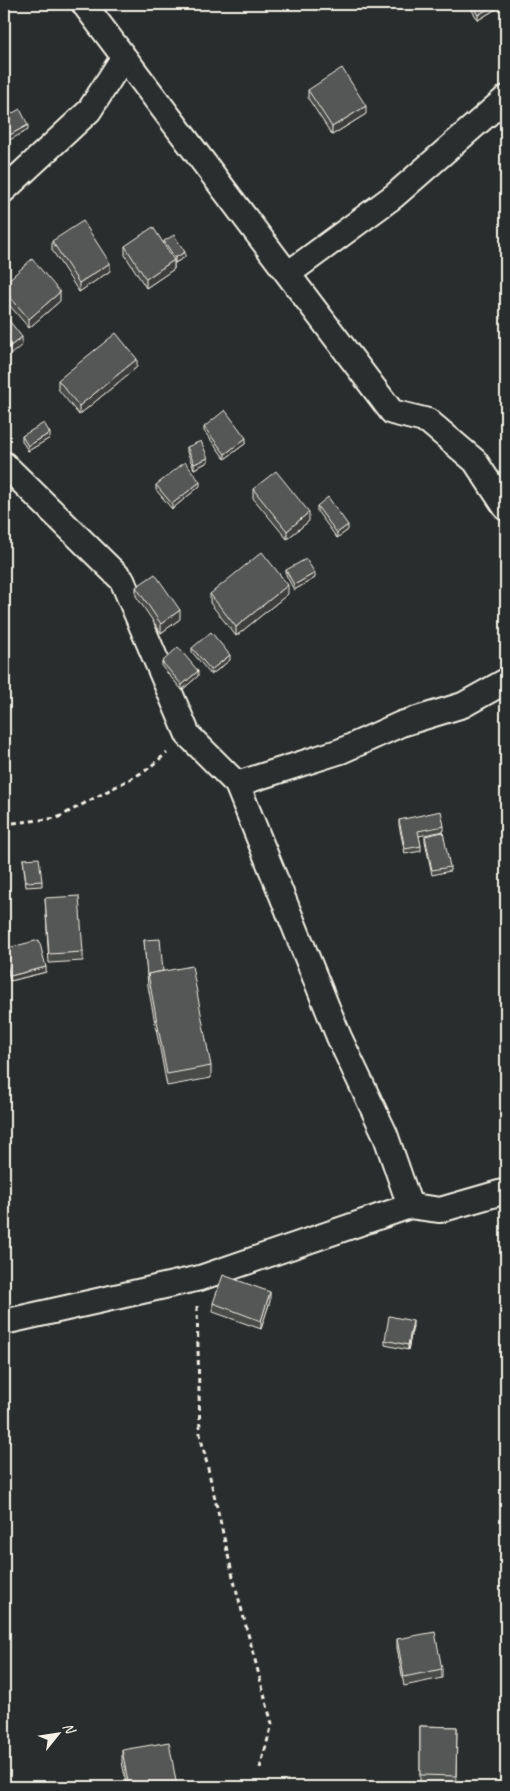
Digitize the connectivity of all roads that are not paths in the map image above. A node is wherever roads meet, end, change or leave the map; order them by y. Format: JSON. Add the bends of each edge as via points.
{"nodes":[{"id":1,"x":84,"y":4,"type":"edge"},
{"id":2,"x":123,"y":58,"type":"junction"},
{"id":3,"x":506,"y":98,"type":"edge"},
{"id":4,"x":4,"y":190,"type":"edge"},
{"id":5,"x":289,"y":273,"type":"junction"},
{"id":6,"x":4,"y":464,"type":"edge"},
{"id":7,"x":506,"y":508,"type":"edge"},
{"id":8,"x":506,"y":680,"type":"edge"},
{"id":9,"x":237,"y":784,"type":"junction"},
{"id":10,"x":506,"y":1190,"type":"edge"},
{"id":11,"x":410,"y":1206,"type":"junction"},
{"id":12,"x":4,"y":1322,"type":"edge"}],
"edges":[{"from":1,"to":2,"type":"street"},
{"from":2,"to":4,"type":"street","via":[[89,111]]},
{"from":2,"to":5,"type":"street"},
{"from":3,"to":5,"type":"street","via":[[394,196]]},
{"from":5,"to":7,"type":"street","via":[[392,412],[428,421],[475,461]]},
{"from":6,"to":9,"type":"street","via":[[122,580],[188,735]]},
{"from":8,"to":9,"type":"street","via":[[463,705],[401,724],[332,754]]},
{"from":9,"to":11,"type":"street","via":[[339,1037],[385,1134]]},
{"from":10,"to":11,"type":"street","via":[[440,1210]]},
{"from":11,"to":12,"type":"street","via":[[200,1278]]}]}
